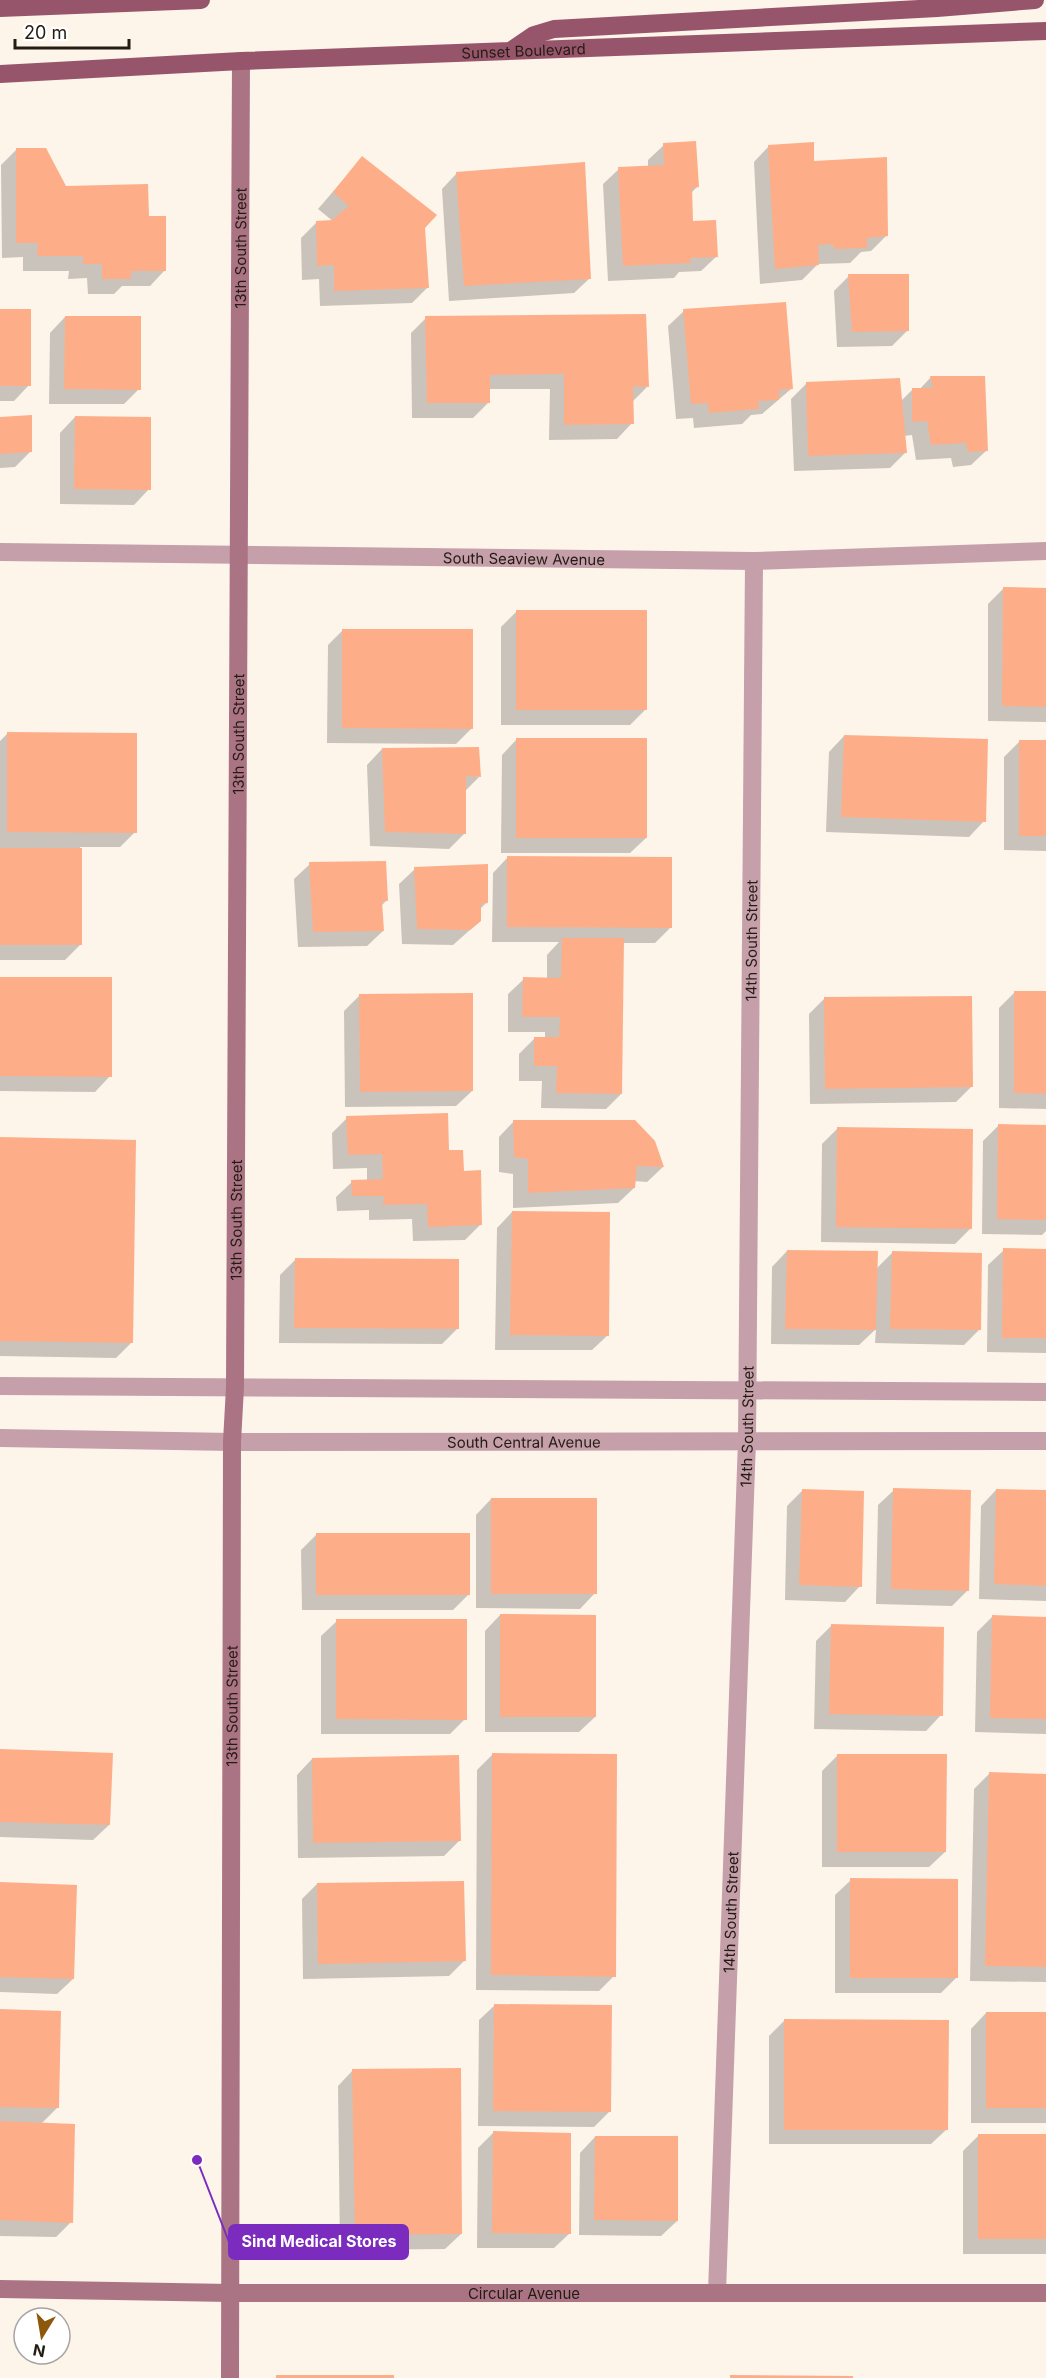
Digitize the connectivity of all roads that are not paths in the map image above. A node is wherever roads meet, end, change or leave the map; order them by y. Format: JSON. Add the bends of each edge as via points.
{"nodes":[{"id":1,"x":201,"y":0,"type":"edge"},
{"id":2,"x":1035,"y":0,"type":"edge"},
{"id":3,"x":0,"y":8,"type":"edge"},
{"id":4,"x":1046,"y":31,"type":"edge"},
{"id":5,"x":511,"y":51,"type":"junction"},
{"id":6,"x":241,"y":61,"type":"junction"},
{"id":7,"x":0,"y":74,"type":"edge"},
{"id":8,"x":1046,"y":551,"type":"edge"},
{"id":9,"x":0,"y":552,"type":"edge"},
{"id":10,"x":239,"y":555,"type":"junction"},
{"id":11,"x":754,"y":561,"type":"junction"},
{"id":12,"x":0,"y":1386,"type":"edge"},
{"id":13,"x":235,"y":1387,"type":"junction"},
{"id":14,"x":748,"y":1391,"type":"junction"},
{"id":15,"x":1046,"y":1392,"type":"edge"},
{"id":16,"x":0,"y":1438,"type":"edge"},
{"id":17,"x":747,"y":1440,"type":"junction"},
{"id":18,"x":1046,"y":1441,"type":"edge"},
{"id":19,"x":232,"y":1442,"type":"junction"},
{"id":20,"x":0,"y":2289,"type":"edge"},
{"id":21,"x":717,"y":2292,"type":"junction"},
{"id":22,"x":1046,"y":2292,"type":"edge"},
{"id":23,"x":230,"y":2293,"type":"junction"},
{"id":24,"x":230,"y":2378,"type":"edge"}],
"edges":[{"from":1,"to":3,"type":"main road"},
{"from":2,"to":5,"type":"main road","via":[[554,29],[534,35]]},
{"from":4,"to":5,"type":"main road","name":"Sunset Boulevard"},
{"from":5,"to":6,"type":"main road","name":"Sunset Boulevard"},
{"from":6,"to":7,"type":"main road","name":"Sunset Boulevard"},
{"from":6,"to":10,"type":"street","name":"13th South Street"},
{"from":8,"to":11,"type":"street","name":"South Seaview Avenue"},
{"from":9,"to":10,"type":"street","name":"South Seaview Avenue"},
{"from":10,"to":11,"type":"street","name":"South Seaview Avenue"},
{"from":10,"to":13,"type":"street","name":"13th South Street"},
{"from":11,"to":14,"type":"street","name":"14th South Street"},
{"from":12,"to":13,"type":"street"},
{"from":13,"to":14,"type":"street"},
{"from":13,"to":19,"type":"street","name":"13th South Street"},
{"from":14,"to":15,"type":"street"},
{"from":14,"to":17,"type":"street","name":"14th South Street"},
{"from":16,"to":19,"type":"street","name":"South Central Avenue"},
{"from":17,"to":18,"type":"street","name":"South Central Avenue"},
{"from":17,"to":19,"type":"street","name":"South Central Avenue"},
{"from":17,"to":21,"type":"street","name":"14th South Street"},
{"from":19,"to":23,"type":"street","name":"13th South Street"},
{"from":20,"to":23,"type":"street","name":"Circular Avenue"},
{"from":21,"to":22,"type":"street","name":"Circular Avenue"},
{"from":21,"to":23,"type":"street","name":"Circular Avenue"},
{"from":23,"to":24,"type":"street","name":"13th South Street"}]}
